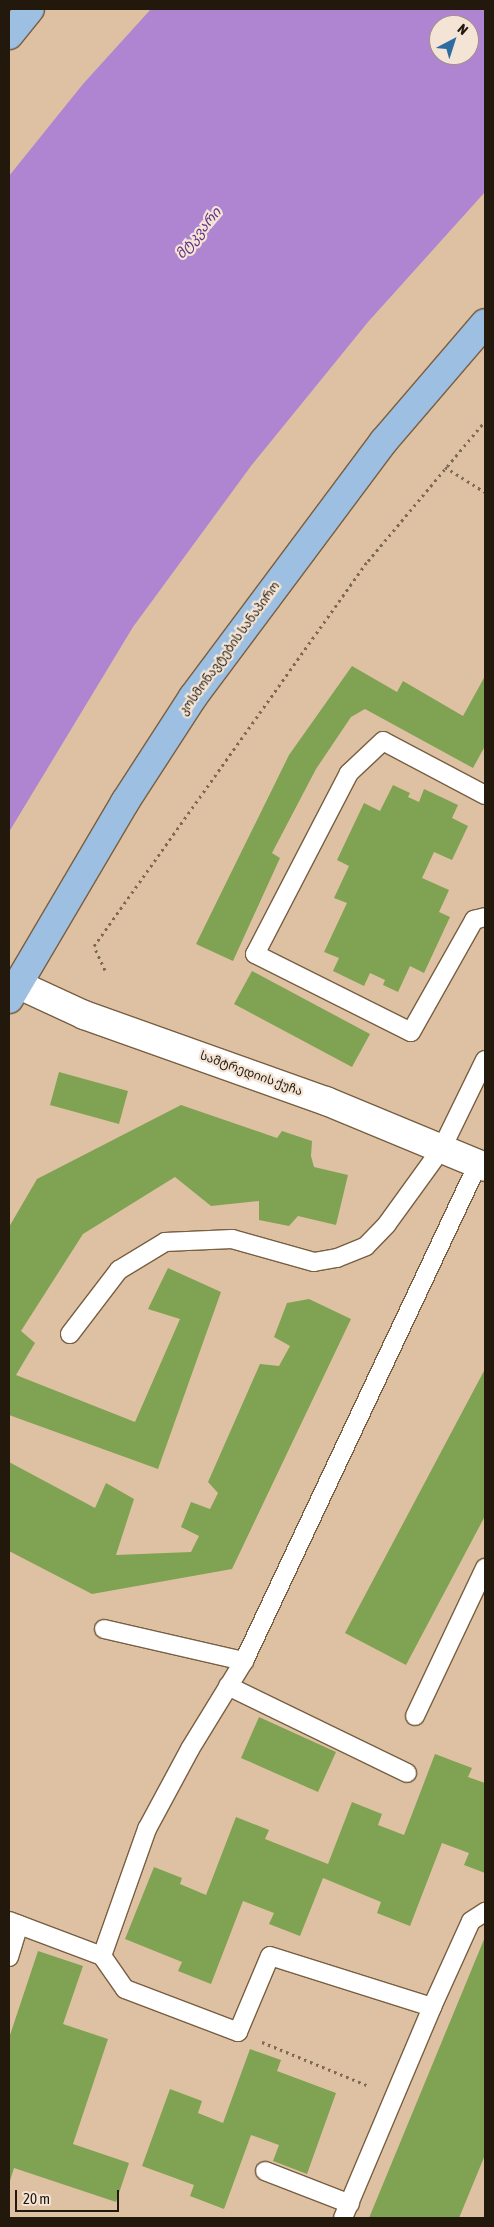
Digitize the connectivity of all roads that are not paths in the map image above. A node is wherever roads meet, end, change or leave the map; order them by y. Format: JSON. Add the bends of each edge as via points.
{"nodes":[{"id":1,"x":30,"y":9,"type":"edge"},
{"id":2,"x":9,"y":35,"type":"edge"},
{"id":3,"x":485,"y":323,"type":"edge"},
{"id":4,"x":485,"y":795,"type":"edge"},
{"id":5,"x":485,"y":916,"type":"edge"},
{"id":6,"x":13,"y":991,"type":"edge"},
{"id":7,"x":485,"y":1060,"type":"edge"},
{"id":8,"x":442,"y":1148,"type":"junction"},
{"id":9,"x":482,"y":1166,"type":"edge"},
{"id":10,"x":70,"y":1334,"type":"dead end"},
{"id":11,"x":485,"y":1568,"type":"edge"},
{"id":12,"x":104,"y":1629,"type":"dead end"},
{"id":13,"x":244,"y":1661,"type":"junction"},
{"id":14,"x":228,"y":1686,"type":"junction"},
{"id":15,"x":415,"y":1716,"type":"dead end"},
{"id":16,"x":407,"y":1772,"type":"dead end"},
{"id":17,"x":485,"y":1912,"type":"edge"},
{"id":18,"x":14,"y":1923,"type":"edge"},
{"id":19,"x":102,"y":1956,"type":"junction"},
{"id":20,"x":9,"y":1957,"type":"edge"},
{"id":21,"x":432,"y":2007,"type":"junction"},
{"id":22,"x":265,"y":2171,"type":"dead end"},
{"id":23,"x":346,"y":2211,"type":"edge"}],
"edges":[{"from":1,"to":2,"type":"main road"},
{"from":3,"to":6,"type":"main road","name":"კოსმონავტების სანაპირო","via":[[384,441],[193,697],[125,802]]},
{"from":4,"to":5,"type":"lane","via":[[383,741],[349,773],[255,954],[411,1032],[474,920]]},
{"from":6,"to":8,"type":"street","name":"სამტრედიის ქუჩა","via":[[326,1100]]},
{"from":7,"to":8,"type":"lane"},
{"from":8,"to":9,"type":"street","name":"სამტრედიის ქუჩა"},
{"from":8,"to":10,"type":"lane","via":[[366,1246],[337,1258],[314,1262],[232,1239],[165,1242],[119,1270]]},
{"from":9,"to":13,"type":"lane"},
{"from":11,"to":15,"type":"lane"},
{"from":12,"to":13,"type":"lane"},
{"from":13,"to":14,"type":"lane"},
{"from":14,"to":16,"type":"lane"},
{"from":14,"to":19,"type":"lane","via":[[190,1748],[147,1829]]},
{"from":17,"to":21,"type":"lane","via":[[471,1921]]},
{"from":18,"to":19,"type":"lane"},
{"from":18,"to":20,"type":"lane"},
{"from":19,"to":21,"type":"lane","via":[[125,1990],[238,2032],[270,1956]]},
{"from":21,"to":23,"type":"lane"},
{"from":22,"to":23,"type":"lane"}]}
